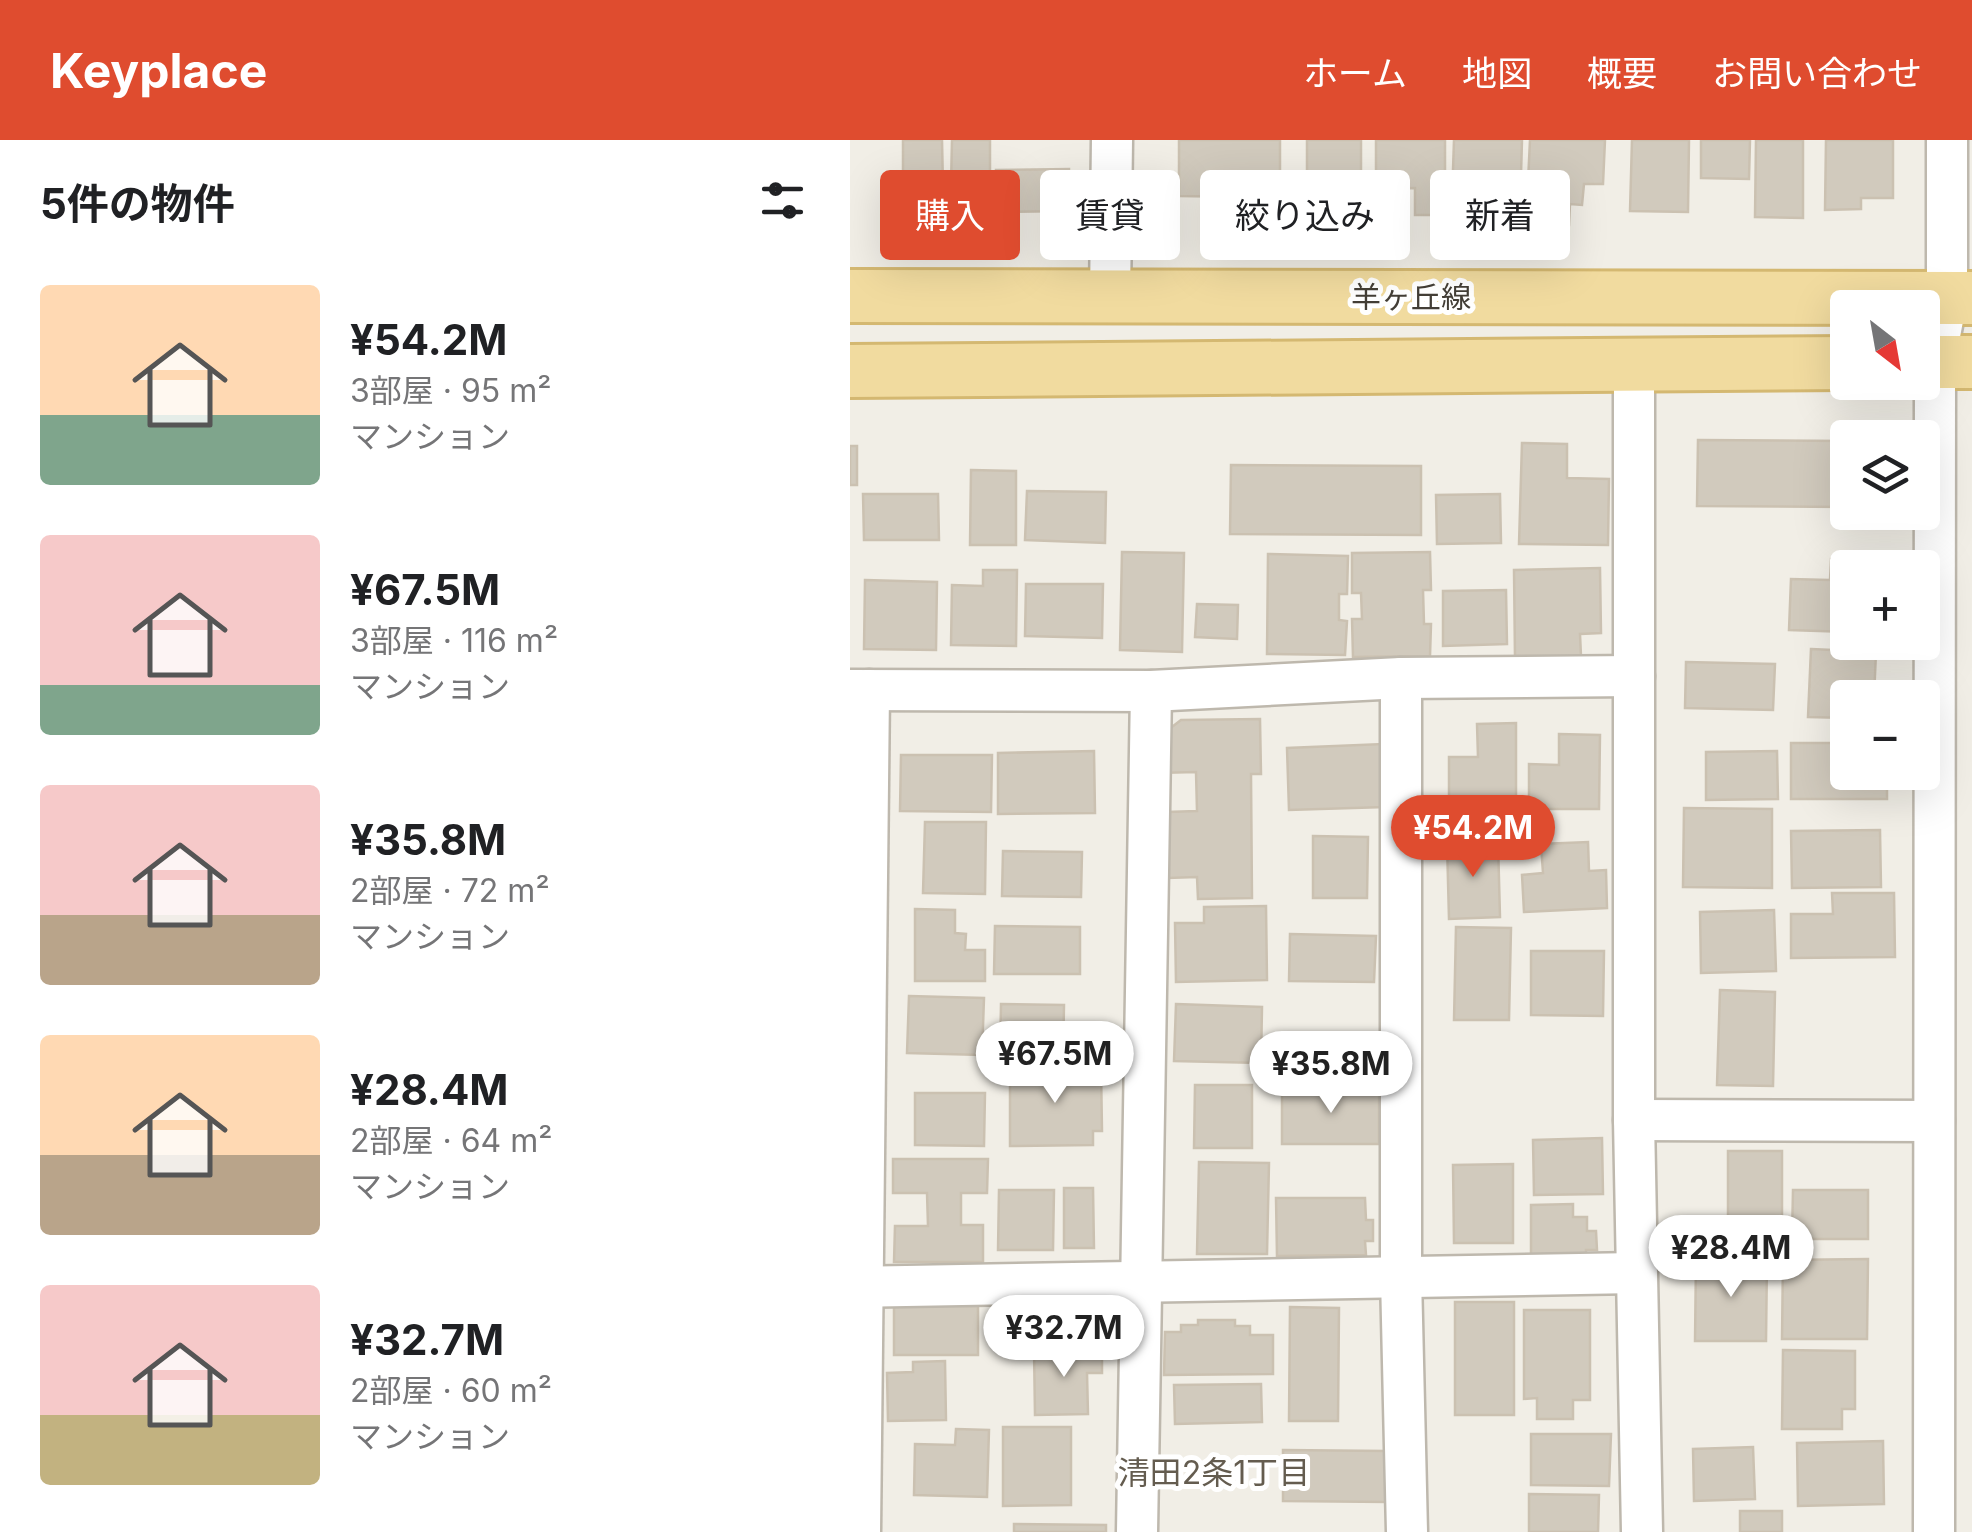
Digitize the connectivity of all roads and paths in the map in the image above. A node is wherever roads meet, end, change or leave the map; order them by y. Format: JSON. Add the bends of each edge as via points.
{"nodes":[{"id":1,"x":1112,"y":140,"type":"edge"},
{"id":2,"x":1947,"y":140,"type":"edge"},
{"id":3,"x":850,"y":296,"type":"edge"},
{"id":4,"x":1110,"y":297,"type":"junction"},
{"id":5,"x":1960,"y":298,"type":"edge"},
{"id":6,"x":1943,"y":362,"type":"edge"},
{"id":7,"x":1830,"y":363,"type":"edge"},
{"id":8,"x":1634,"y":366,"type":"junction"},
{"id":9,"x":850,"y":370,"type":"edge"},
{"id":10,"x":1634,"y":676,"type":"junction"},
{"id":11,"x":1401,"y":678,"type":"junction"},
{"id":12,"x":860,"y":690,"type":"edge"},
{"id":13,"x":1151,"y":691,"type":"junction"},
{"id":14,"x":1634,"y":1120,"type":"junction"},
{"id":15,"x":1934,"y":1121,"type":"junction"},
{"id":16,"x":1636,"y":1273,"type":"junction"},
{"id":17,"x":1401,"y":1277,"type":"junction"},
{"id":18,"x":1140,"y":1280,"type":"junction"},
{"id":19,"x":856,"y":1286,"type":"edge"},
{"id":20,"x":860,"y":1532,"type":"edge"},
{"id":21,"x":1138,"y":1532,"type":"edge"},
{"id":22,"x":1407,"y":1532,"type":"edge"},
{"id":23,"x":1642,"y":1532,"type":"edge"},
{"id":24,"x":1934,"y":1532,"type":"edge"}],
"edges":[{"from":1,"to":4,"type":"street"},
{"from":2,"to":5,"type":"street"},
{"from":3,"to":4,"type":"main road","name":"羊ヶ丘線"},
{"from":4,"to":5,"type":"main road","name":"羊ヶ丘線"},
{"from":5,"to":6,"type":"street"},
{"from":6,"to":15,"type":"street"},
{"from":7,"to":8,"type":"main road"},
{"from":8,"to":9,"type":"main road"},
{"from":8,"to":10,"type":"street"},
{"from":10,"to":11,"type":"street"},
{"from":10,"to":14,"type":"street"},
{"from":11,"to":13,"type":"street"},
{"from":11,"to":17,"type":"street"},
{"from":12,"to":13,"type":"street"},
{"from":12,"to":19,"type":"street"},
{"from":13,"to":18,"type":"street"},
{"from":14,"to":15,"type":"street"},
{"from":14,"to":16,"type":"street"},
{"from":15,"to":24,"type":"street"},
{"from":16,"to":17,"type":"street"},
{"from":16,"to":23,"type":"street"},
{"from":17,"to":18,"type":"street"},
{"from":17,"to":22,"type":"street"},
{"from":18,"to":19,"type":"street"},
{"from":18,"to":21,"type":"street"},
{"from":19,"to":20,"type":"street"}]}
